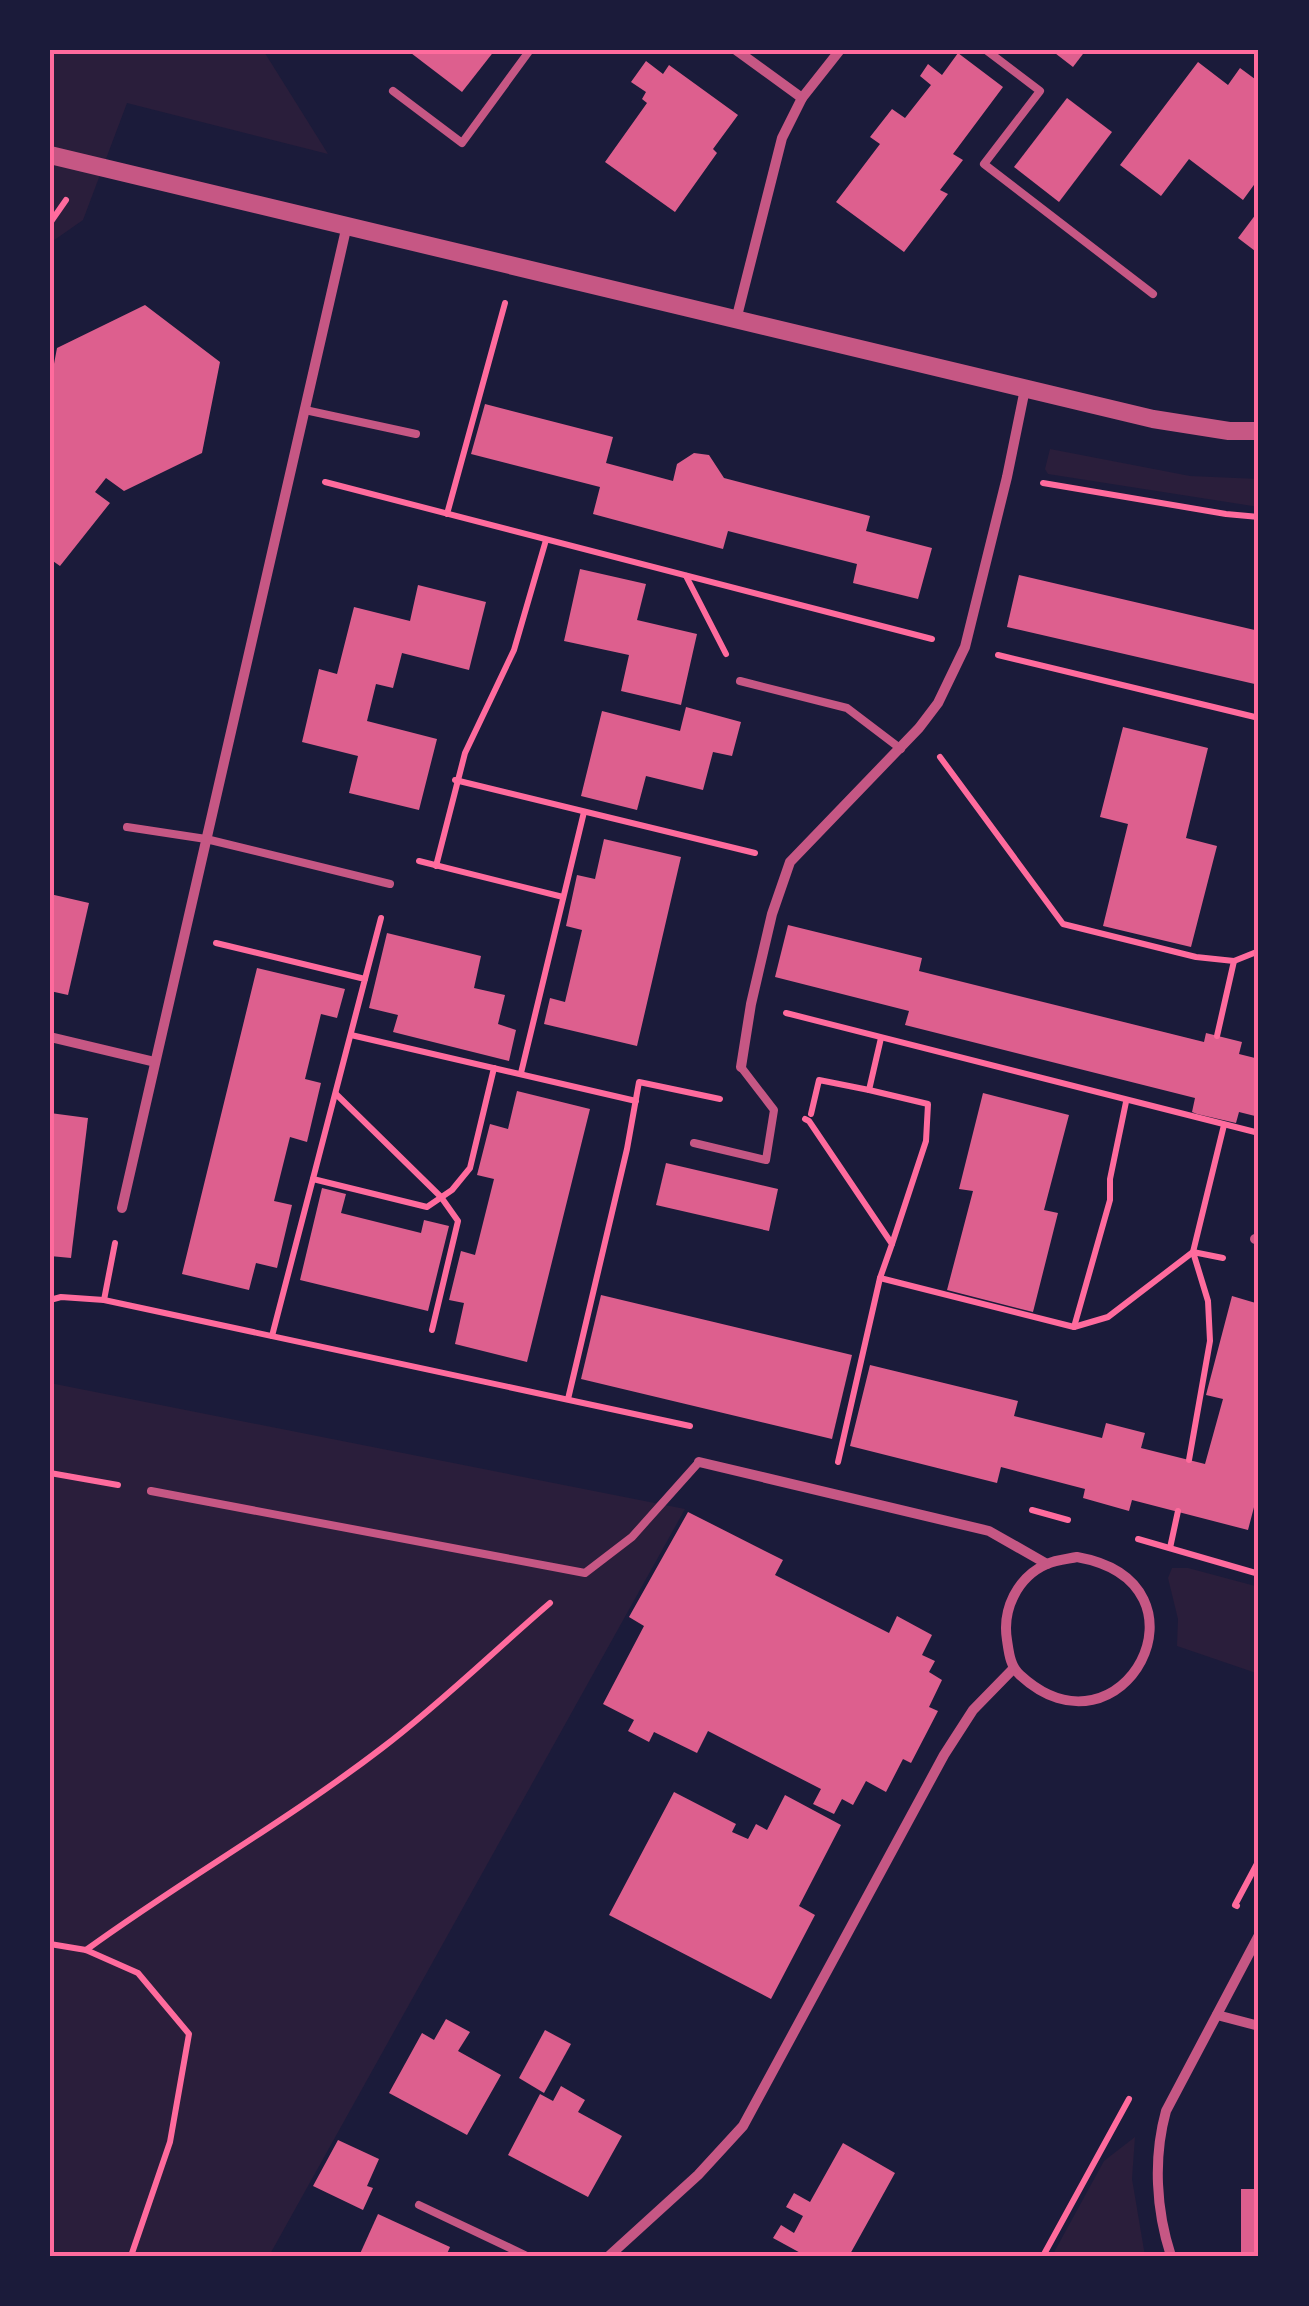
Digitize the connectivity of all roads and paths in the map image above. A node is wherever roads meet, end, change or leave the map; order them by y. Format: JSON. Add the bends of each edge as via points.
{"nodes":[{"id":1,"x":530,"y":50,"type":"edge"},
{"id":2,"x":736,"y":50,"type":"edge"},
{"id":3,"x":840,"y":50,"type":"edge"},
{"id":4,"x":986,"y":50,"type":"edge"},
{"id":5,"x":392,"y":91,"type":"dead end"},
{"id":6,"x":802,"y":98,"type":"junction"},
{"id":7,"x":50,"y":156,"type":"edge"},
{"id":8,"x":347,"y":225,"type":"junction"},
{"id":9,"x":515,"y":266,"type":"junction"},
{"id":10,"x":1154,"y":294,"type":"dead end"},
{"id":11,"x":736,"y":320,"type":"junction"},
{"id":12,"x":1025,"y":389,"type":"junction"},
{"id":13,"x":304,"y":410,"type":"junction"},
{"id":14,"x":1259,"y":431,"type":"edge"},
{"id":15,"x":416,"y":434,"type":"dead end"},
{"id":16,"x":290,"y":472,"type":"junction"},
{"id":17,"x":1007,"y":478,"type":"junction"},
{"id":18,"x":447,"y":514,"type":"junction"},
{"id":19,"x":1259,"y":516,"type":"edge"},
{"id":20,"x":546,"y":540,"type":"junction"},
{"id":21,"x":685,"y":575,"type":"junction"},
{"id":22,"x":965,"y":647,"type":"junction"},
{"id":23,"x":740,"y":681,"type":"joint"},
{"id":24,"x":1259,"y":718,"type":"edge"},
{"id":25,"x":919,"y":728,"type":"junction"},
{"id":26,"x":901,"y":749,"type":"junction"},
{"id":27,"x":456,"y":780,"type":"junction"},
{"id":28,"x":584,"y":812,"type":"junction"},
{"id":29,"x":127,"y":826,"type":"dead end"},
{"id":30,"x":206,"y":838,"type":"junction"},
{"id":31,"x":790,"y":862,"type":"junction"},
{"id":32,"x":436,"y":866,"type":"junction"},
{"id":33,"x":390,"y":884,"type":"junction"},
{"id":34,"x":563,"y":897,"type":"junction"},
{"id":35,"x":186,"y":936,"type":"junction"},
{"id":36,"x":1259,"y":951,"type":"edge"},
{"id":37,"x":1234,"y":961,"type":"junction"},
{"id":38,"x":366,"y":979,"type":"junction"},
{"id":39,"x":751,"y":1004,"type":"junction"},
{"id":40,"x":351,"y":1035,"type":"junction"},
{"id":41,"x":1217,"y":1036,"type":"dead end"},
{"id":42,"x":50,"y":1037,"type":"edge"},
{"id":43,"x":880,"y":1038,"type":"junction"},
{"id":44,"x":156,"y":1062,"type":"junction"},
{"id":45,"x":740,"y":1067,"type":"joint"},
{"id":46,"x":494,"y":1068,"type":"junction"},
{"id":47,"x":521,"y":1074,"type":"junction"},
{"id":48,"x":869,"y":1090,"type":"junction"},
{"id":49,"x":336,"y":1093,"type":"junction"},
{"id":50,"x":636,"y":1101,"type":"junction"},
{"id":51,"x":1126,"y":1102,"type":"junction"},
{"id":52,"x":774,"y":1110,"type":"junction"},
{"id":53,"x":809,"y":1121,"type":"junction"},
{"id":54,"x":1224,"y":1125,"type":"junction"},
{"id":55,"x":1259,"y":1133,"type":"edge"},
{"id":56,"x":694,"y":1143,"type":"dead end"},
{"id":57,"x":313,"y":1179,"type":"junction"},
{"id":58,"x":440,"y":1197,"type":"junction"},
{"id":59,"x":122,"y":1208,"type":"joint"},
{"id":60,"x":1257,"y":1239,"type":"edge"},
{"id":61,"x":892,"y":1244,"type":"junction"},
{"id":62,"x":1193,"y":1252,"type":"junction"},
{"id":63,"x":880,"y":1278,"type":"junction"},
{"id":64,"x":50,"y":1300,"type":"edge"},
{"id":65,"x":104,"y":1300,"type":"junction"},
{"id":66,"x":1074,"y":1327,"type":"junction"},
{"id":67,"x":432,"y":1330,"type":"dead end"},
{"id":68,"x":272,"y":1336,"type":"junction"},
{"id":69,"x":1189,"y":1460,"type":"dead end"},
{"id":70,"x":699,"y":1462,"type":"joint"},
{"id":71,"x":50,"y":1473,"type":"edge"},
{"id":72,"x":151,"y":1491,"type":"joint"},
{"id":73,"x":832,"y":1492,"type":"junction"},
{"id":74,"x":1178,"y":1511,"type":"dead end"},
{"id":75,"x":1170,"y":1548,"type":"dead end"},
{"id":76,"x":1047,"y":1564,"type":"junction"},
{"id":77,"x":585,"y":1573,"type":"junction"},
{"id":78,"x":1013,"y":1669,"type":"junction"},
{"id":79,"x":1259,"y":1860,"type":"edge"},
{"id":80,"x":1247,"y":1911,"type":"dead end"},
{"id":81,"x":1259,"y":1935,"type":"edge"},
{"id":82,"x":50,"y":1944,"type":"edge"},
{"id":83,"x":86,"y":1950,"type":"junction"},
{"id":84,"x":1217,"y":2015,"type":"junction"},
{"id":85,"x":1259,"y":2026,"type":"edge"},
{"id":86,"x":419,"y":2205,"type":"dead end"},
{"id":87,"x":131,"y":2256,"type":"edge"},
{"id":88,"x":527,"y":2256,"type":"edge"},
{"id":89,"x":609,"y":2256,"type":"edge"},
{"id":90,"x":1171,"y":2256,"type":"edge"}],
"edges":[{"from":1,"to":5,"type":"lane","via":[[462,143]]},
{"from":2,"to":6,"type":"street"},
{"from":3,"to":6,"type":"street"},
{"from":4,"to":10,"type":"lane","via":[[1040,91],[984,164]]},
{"from":6,"to":11,"type":"street","via":[[768,185]]},
{"from":7,"to":8,"type":"street"},
{"from":8,"to":9,"type":"street"},
{"from":8,"to":13,"type":"street"},
{"from":9,"to":11,"type":"street"},
{"from":9,"to":18,"type":"path"},
{"from":11,"to":12,"type":"street"},
{"from":12,"to":14,"type":"street","via":[[1153,419]]},
{"from":12,"to":17,"type":"street"},
{"from":13,"to":15,"type":"lane"},
{"from":13,"to":16,"type":"street"},
{"from":16,"to":18,"type":"path"},
{"from":16,"to":30,"type":"street"},
{"from":17,"to":19,"type":"path"},
{"from":17,"to":22,"type":"street"},
{"from":18,"to":20,"type":"path"},
{"from":20,"to":21,"type":"path"},
{"from":20,"to":27,"type":"path","via":[[514,650]]},
{"from":21,"to":22,"type":"path"},
{"from":21,"to":23,"type":"path"},
{"from":22,"to":24,"type":"path"},
{"from":22,"to":25,"type":"street"},
{"from":23,"to":26,"type":"lane","via":[[847,708]]},
{"from":25,"to":26,"type":"street"},
{"from":25,"to":37,"type":"path","via":[[1062,924],[1196,958]]},
{"from":26,"to":31,"type":"street"},
{"from":27,"to":28,"type":"path"},
{"from":27,"to":32,"type":"path"},
{"from":28,"to":31,"type":"path"},
{"from":28,"to":34,"type":"path"},
{"from":29,"to":30,"type":"lane"},
{"from":30,"to":33,"type":"lane"},
{"from":30,"to":35,"type":"street"},
{"from":31,"to":39,"type":"street"},
{"from":32,"to":33,"type":"path","via":[[396,856]]},
{"from":32,"to":34,"type":"path"},
{"from":33,"to":38,"type":"path"},
{"from":34,"to":47,"type":"path"},
{"from":35,"to":38,"type":"path"},
{"from":35,"to":44,"type":"street"},
{"from":36,"to":37,"type":"path"},
{"from":37,"to":41,"type":"path"},
{"from":38,"to":40,"type":"path"},
{"from":39,"to":43,"type":"path"},
{"from":39,"to":45,"type":"street"},
{"from":40,"to":46,"type":"path"},
{"from":40,"to":49,"type":"path"},
{"from":42,"to":44,"type":"street"},
{"from":43,"to":48,"type":"path"},
{"from":43,"to":51,"type":"path"},
{"from":44,"to":59,"type":"street"},
{"from":45,"to":52,"type":"lane"},
{"from":46,"to":47,"type":"path"},
{"from":46,"to":58,"type":"path","via":[[470,1168]]},
{"from":47,"to":50,"type":"path"},
{"from":48,"to":53,"type":"path","via":[[820,1080]]},
{"from":48,"to":61,"type":"path","via":[[928,1104],[926,1141]]},
{"from":49,"to":57,"type":"path"},
{"from":49,"to":58,"type":"path"},
{"from":50,"to":52,"type":"path","via":[[639,1082]]},
{"from":50,"to":68,"type":"path","via":[[568,1400]]},
{"from":51,"to":54,"type":"path"},
{"from":51,"to":66,"type":"path","via":[[1110,1200]]},
{"from":52,"to":53,"type":"path"},
{"from":52,"to":56,"type":"lane","via":[[766,1160]]},
{"from":53,"to":61,"type":"path"},
{"from":54,"to":55,"type":"path"},
{"from":54,"to":62,"type":"path"},
{"from":57,"to":58,"type":"path","via":[[426,1207]]},
{"from":57,"to":68,"type":"path"},
{"from":58,"to":67,"type":"path","via":[[458,1222]]},
{"from":59,"to":65,"type":"path"},
{"from":60,"to":62,"type":"path","via":[[1250,1264]]},
{"from":61,"to":63,"type":"path"},
{"from":62,"to":66,"type":"path","via":[[1108,1317]]},
{"from":62,"to":69,"type":"path","via":[[1208,1301],[1210,1341]]},
{"from":63,"to":66,"type":"path"},
{"from":63,"to":73,"type":"path"},
{"from":64,"to":65,"type":"path"},
{"from":65,"to":68,"type":"path"},
{"from":70,"to":73,"type":"street"},
{"from":70,"to":77,"type":"lane","via":[[632,1537]]},
{"from":71,"to":72,"type":"path"},
{"from":72,"to":77,"type":"lane"},
{"from":73,"to":76,"type":"street","via":[[989,1531]]},
{"from":74,"to":75,"type":"path"},
{"from":76,"to":78,"type":"street","via":[[1024,1579],[1010,1601],[1004,1627]]},
{"from":76,"to":78,"type":"street","via":[[1077,1557],[1129,1577],[1146,1604],[1150,1638],[1137,1672],[1110,1694],[1070,1702],[1052,1698]]},
{"from":77,"to":83,"type":"path","via":[[384,1747]]},
{"from":78,"to":89,"type":"street","via":[[973,1710],[944,1755],[742,2126]]},
{"from":79,"to":80,"type":"path","via":[[1235,1905]]},
{"from":81,"to":84,"type":"street"},
{"from":82,"to":83,"type":"path"},
{"from":83,"to":87,"type":"path","via":[[138,1973],[188,2034],[170,2142]]},
{"from":84,"to":85,"type":"street"},
{"from":84,"to":90,"type":"street","via":[[1166,2111],[1157,2143]]},
{"from":86,"to":88,"type":"lane"}]}
